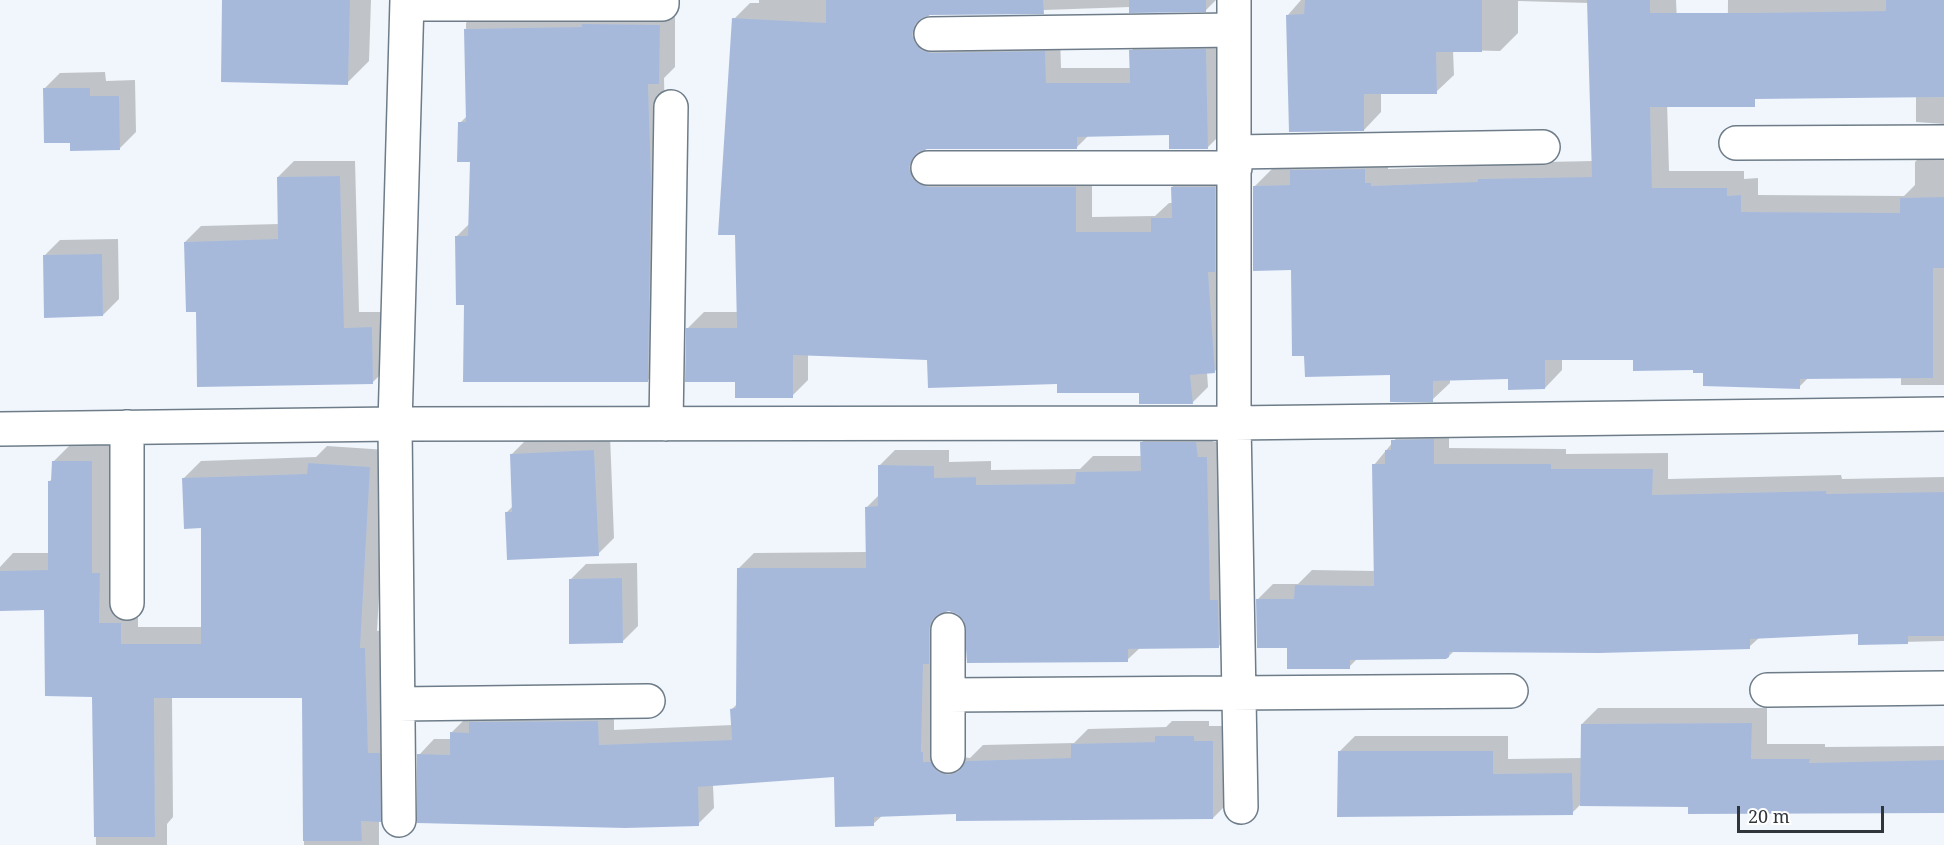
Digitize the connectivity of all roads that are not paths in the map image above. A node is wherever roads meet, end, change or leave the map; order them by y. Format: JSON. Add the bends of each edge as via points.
{"nodes":[{"id":1,"x":662,"y":0,"type":"edge"},
{"id":2,"x":407,"y":2,"type":"edge"},
{"id":3,"x":1234,"y":15,"type":"edge"},
{"id":4,"x":931,"y":34,"type":"dead end"},
{"id":5,"x":671,"y":107,"type":"dead end"},
{"id":6,"x":1944,"y":142,"type":"edge"},
{"id":7,"x":1736,"y":143,"type":"dead end"},
{"id":8,"x":1543,"y":147,"type":"dead end"},
{"id":9,"x":1235,"y":160,"type":"junction"},
{"id":10,"x":928,"y":168,"type":"dead end"},
{"id":11,"x":1944,"y":414,"type":"edge"},
{"id":12,"x":1234,"y":423,"type":"junction"},
{"id":13,"x":395,"y":424,"type":"junction"},
{"id":14,"x":666,"y":424,"type":"junction"},
{"id":15,"x":127,"y":428,"type":"junction"},
{"id":16,"x":0,"y":429,"type":"edge"},
{"id":17,"x":127,"y":603,"type":"dead end"},
{"id":18,"x":948,"y":630,"type":"dead end"},
{"id":19,"x":1944,"y":688,"type":"edge"},
{"id":20,"x":1767,"y":690,"type":"dead end"},
{"id":21,"x":1511,"y":691,"type":"dead end"},
{"id":22,"x":948,"y":694,"type":"junction"},
{"id":23,"x":1239,"y":695,"type":"junction"},
{"id":24,"x":648,"y":701,"type":"dead end"},
{"id":25,"x":398,"y":704,"type":"junction"},
{"id":26,"x":948,"y":756,"type":"dead end"},
{"id":27,"x":1241,"y":807,"type":"dead end"},
{"id":28,"x":399,"y":820,"type":"dead end"}],
"edges":[{"from":1,"to":2,"type":"street","via":[[662,4]]},
{"from":2,"to":13,"type":"street"},
{"from":3,"to":4,"type":"street"},
{"from":3,"to":9,"type":"street"},
{"from":5,"to":14,"type":"street"},
{"from":6,"to":7,"type":"street"},
{"from":8,"to":9,"type":"street"},
{"from":9,"to":10,"type":"street"},
{"from":9,"to":12,"type":"street"},
{"from":11,"to":12,"type":"street"},
{"from":12,"to":14,"type":"street"},
{"from":12,"to":23,"type":"street"},
{"from":13,"to":14,"type":"street"},
{"from":13,"to":15,"type":"street"},
{"from":13,"to":25,"type":"street"},
{"from":15,"to":16,"type":"street"},
{"from":15,"to":17,"type":"street"},
{"from":18,"to":22,"type":"street"},
{"from":19,"to":20,"type":"street"},
{"from":21,"to":23,"type":"street"},
{"from":22,"to":23,"type":"street"},
{"from":22,"to":26,"type":"street"},
{"from":23,"to":27,"type":"street"},
{"from":24,"to":25,"type":"street"},
{"from":25,"to":28,"type":"street"}]}
